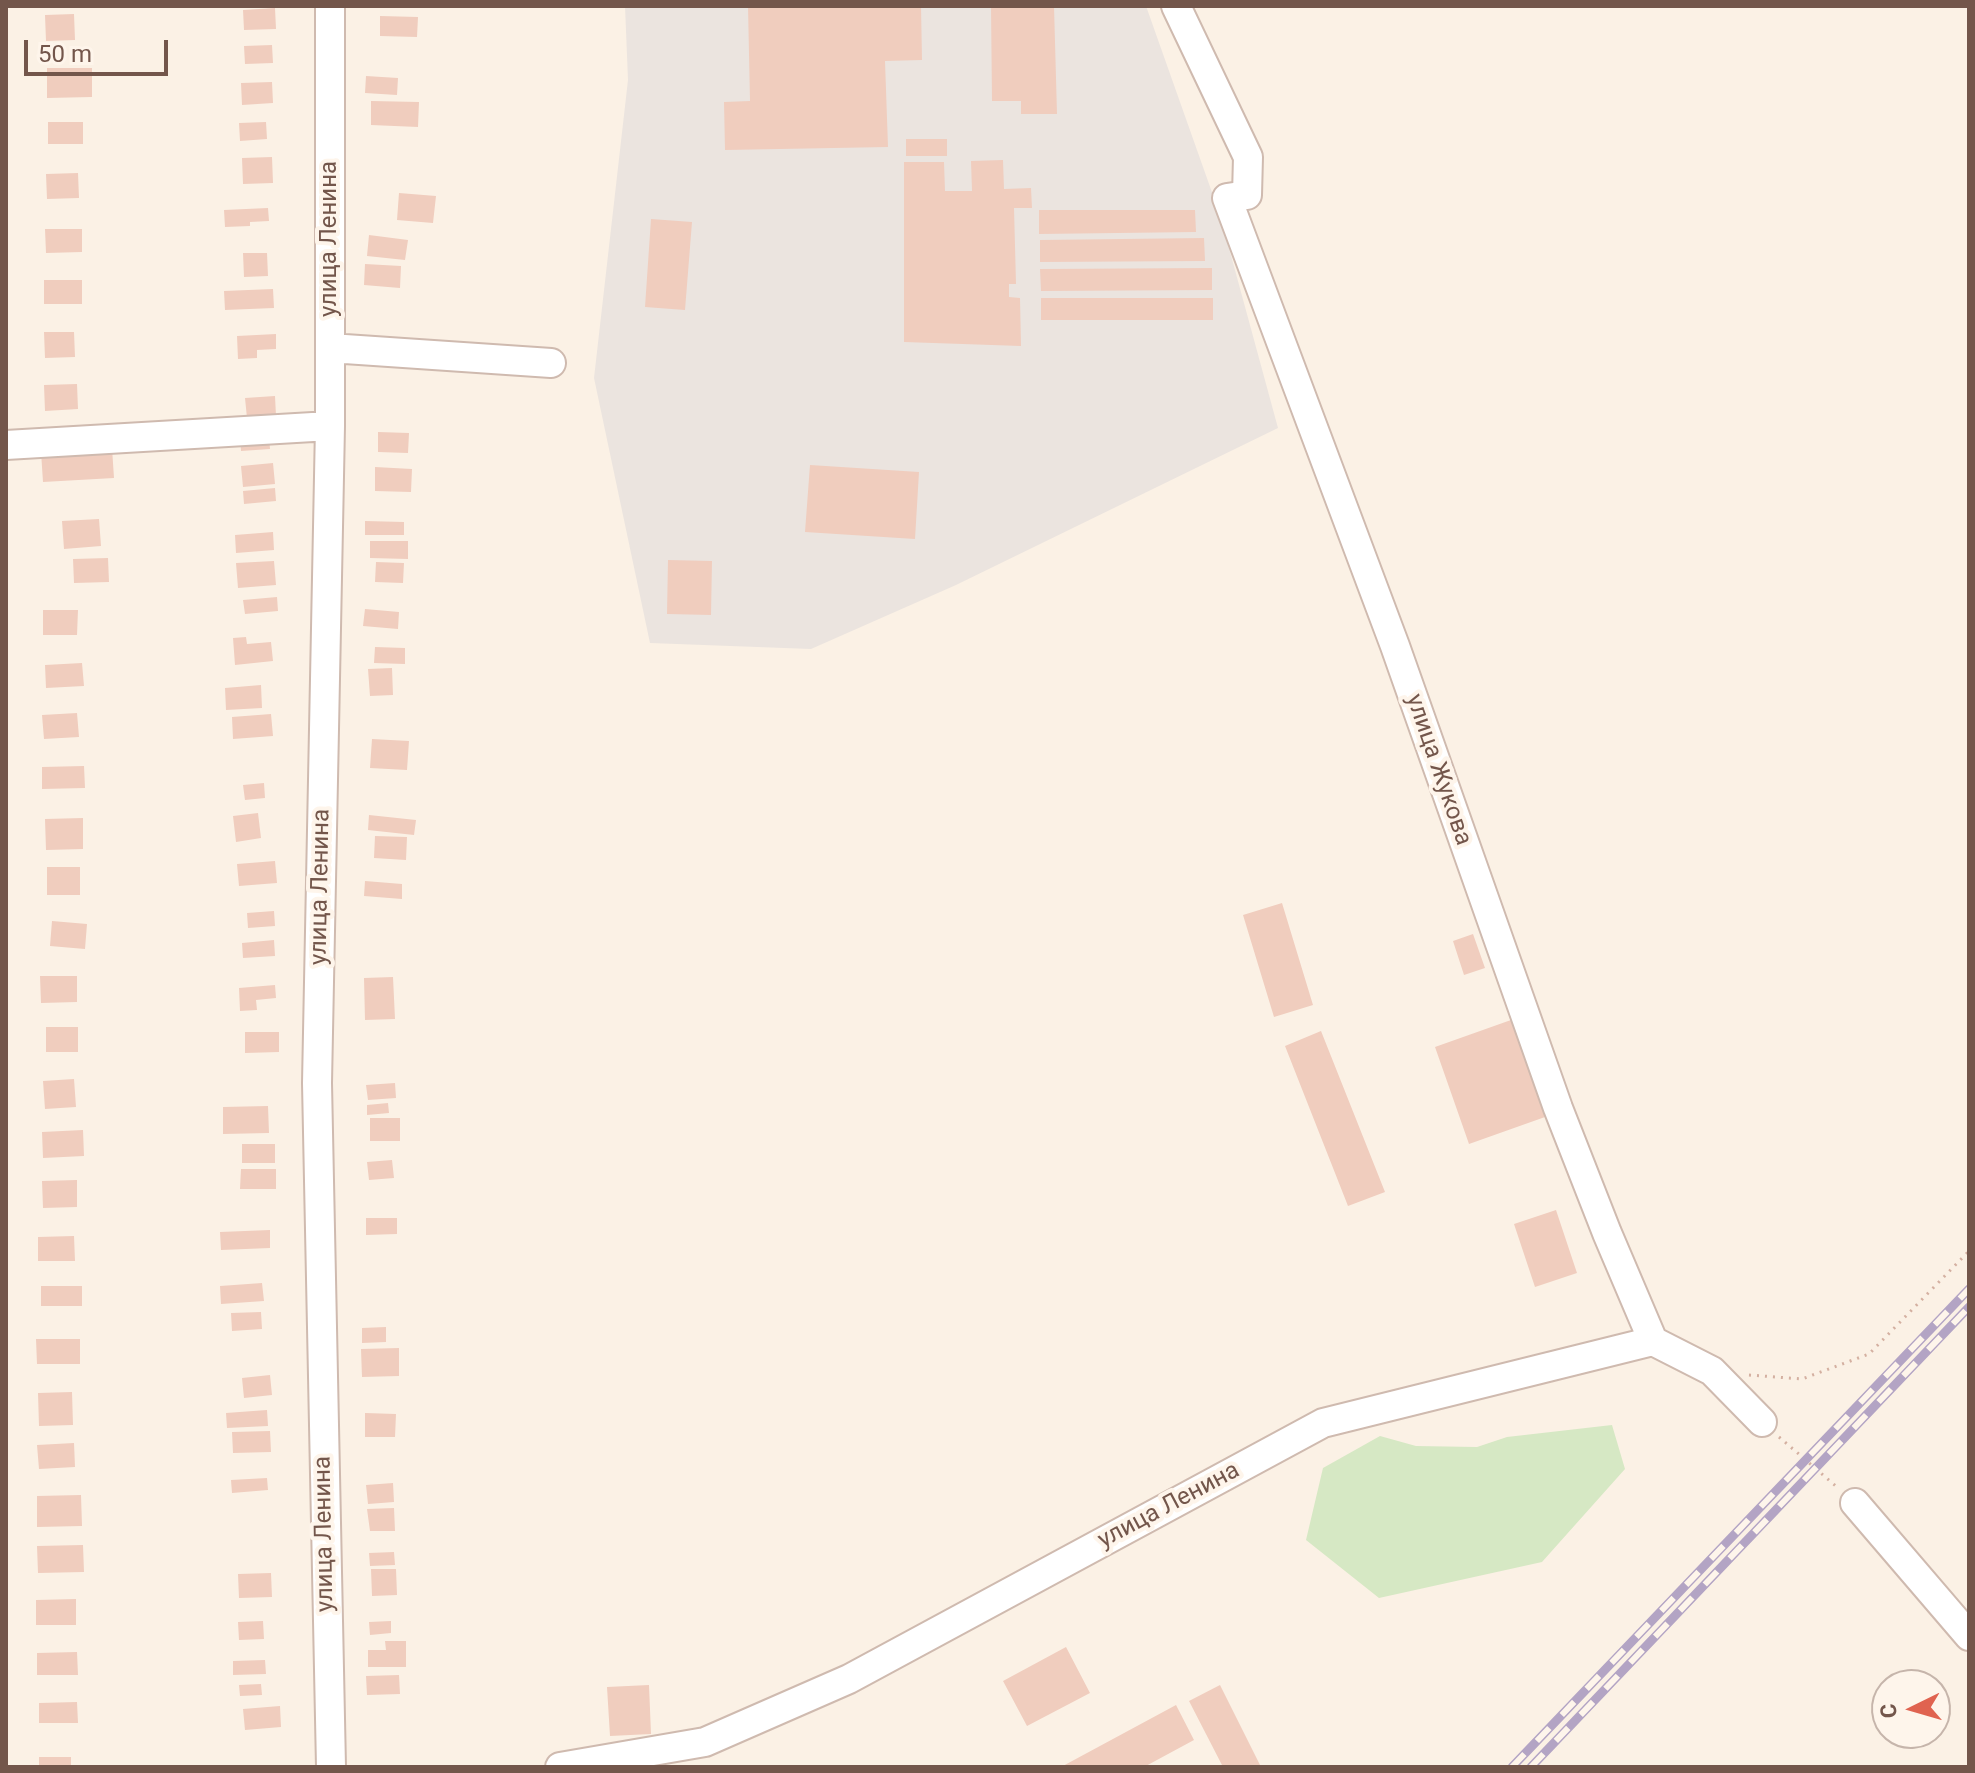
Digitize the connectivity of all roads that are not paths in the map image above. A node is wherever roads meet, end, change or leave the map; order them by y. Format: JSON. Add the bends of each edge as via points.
{"nodes":[{"id":1,"x":330,"y":6,"type":"edge"},
{"id":2,"x":1176,"y":6,"type":"edge"},
{"id":3,"x":330,"y":348,"type":"junction"},
{"id":4,"x":551,"y":363,"type":"dead end"},
{"id":5,"x":330,"y":426,"type":"junction"},
{"id":6,"x":6,"y":445,"type":"edge"},
{"id":7,"x":1653,"y":1341,"type":"junction"},
{"id":8,"x":1762,"y":1422,"type":"road end"},
{"id":9,"x":1855,"y":1503,"type":"road end"},
{"id":10,"x":1969,"y":1636,"type":"edge"},
{"id":11,"x":570,"y":1766,"type":"edge"},
{"id":12,"x":331,"y":1767,"type":"edge"}],
"edges":[{"from":1,"to":3,"type":"street","name":"улица Ленина"},
{"from":2,"to":7,"type":"street","name":"улица Жукова","via":[[1248,157],[1247,195],[1227,198],[1395,646],[1558,1108]]},
{"from":3,"to":4,"type":"street"},
{"from":3,"to":5,"type":"street","name":"улица Ленина"},
{"from":5,"to":6,"type":"street"},
{"from":5,"to":12,"type":"street","name":"улица Ленина","via":[[317,1083]]},
{"from":7,"to":8,"type":"street","via":[[1712,1371]]},
{"from":7,"to":11,"type":"street","name":"улица Ленина","via":[[1323,1423],[849,1679],[705,1742]]},
{"from":9,"to":10,"type":"street"}]}
